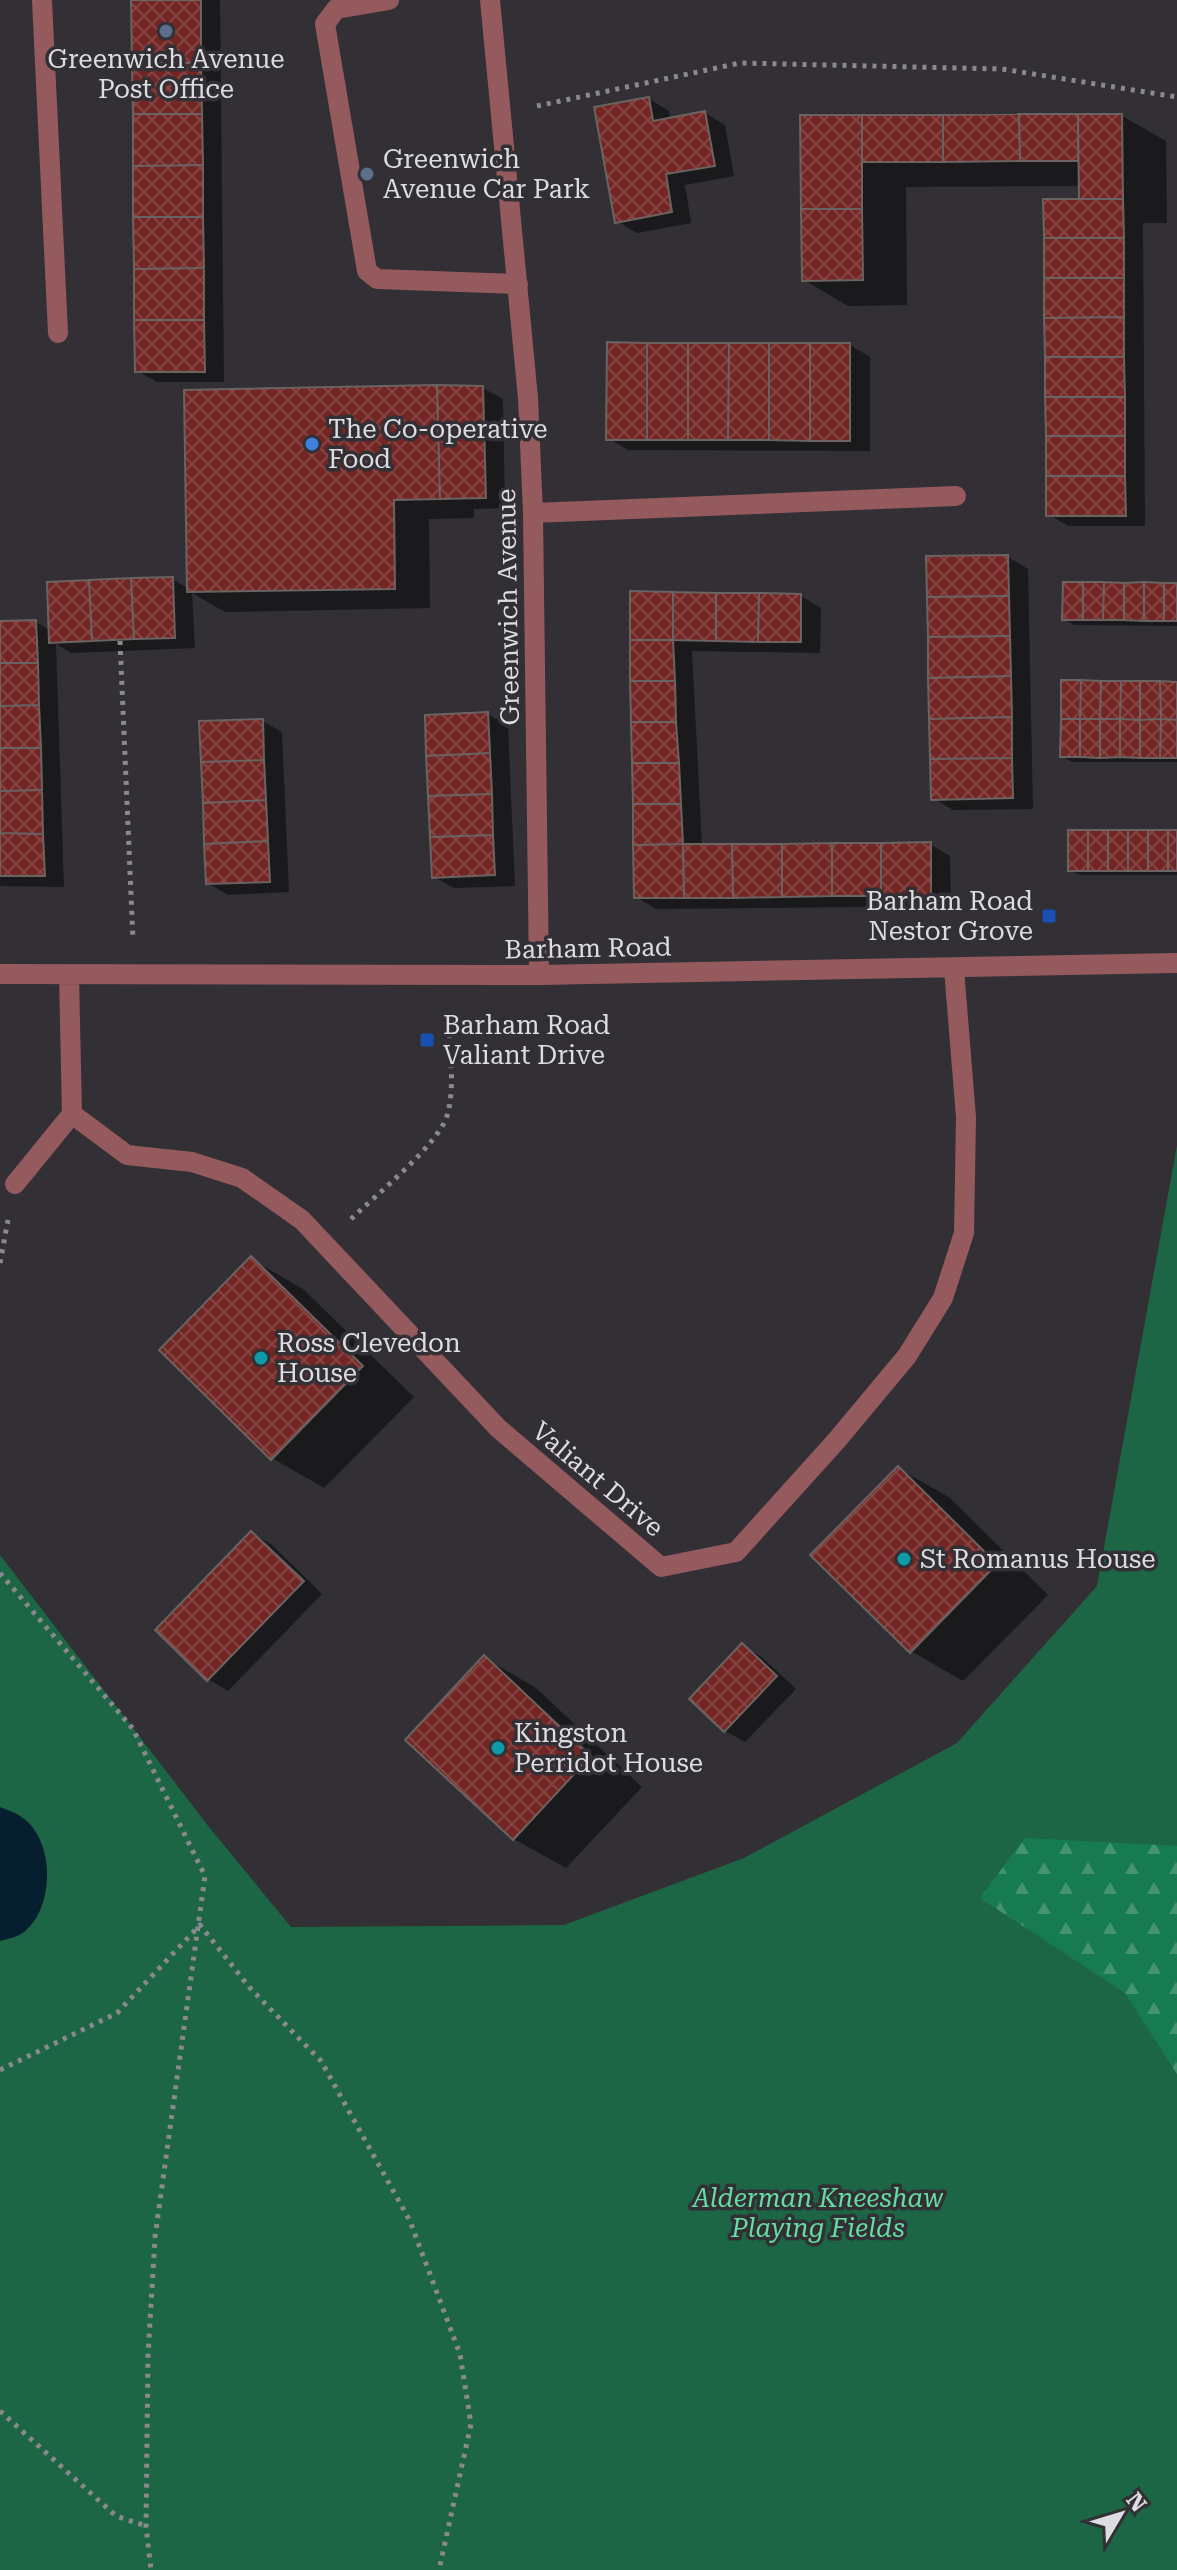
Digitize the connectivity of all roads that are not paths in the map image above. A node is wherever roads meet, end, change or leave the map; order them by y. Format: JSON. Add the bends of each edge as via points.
{"nodes":[{"id":1,"x":42,"y":0,"type":"edge"},
{"id":2,"x":389,"y":0,"type":"edge"},
{"id":3,"x":490,"y":0,"type":"edge"},
{"id":4,"x":518,"y":284,"type":"junction"},
{"id":5,"x":58,"y":333,"type":"dead end"},
{"id":6,"x":956,"y":496,"type":"dead end"},
{"id":7,"x":533,"y":513,"type":"junction"},
{"id":8,"x":1177,"y":963,"type":"edge"},
{"id":9,"x":954,"y":969,"type":"junction"},
{"id":10,"x":0,"y":974,"type":"edge"},
{"id":11,"x":69,"y":975,"type":"junction"},
{"id":12,"x":539,"y":975,"type":"junction"},
{"id":13,"x":72,"y":1114,"type":"junction"},
{"id":14,"x":15,"y":1184,"type":"road end"}],
"edges":[{"from":1,"to":5,"type":"street"},
{"from":2,"to":4,"type":"street","via":[[336,9],[325,24],[367,271],[377,279]]},
{"from":3,"to":4,"type":"street","name":"Greenwich Avenue"},
{"from":4,"to":7,"type":"street","name":"Greenwich Avenue"},
{"from":6,"to":7,"type":"street"},
{"from":7,"to":12,"type":"street","name":"Greenwich Avenue"},
{"from":8,"to":9,"type":"street","name":"Barham Road"},
{"from":9,"to":12,"type":"street","name":"Barham Road"},
{"from":9,"to":13,"type":"street","name":"Valiant Drive","via":[[966,1117],[964,1233],[943,1298],[907,1356],[736,1552],[661,1567],[498,1428],[302,1220],[242,1178],[192,1162],[127,1155]]},
{"from":10,"to":11,"type":"street","name":"Barham Road"},
{"from":11,"to":12,"type":"street","name":"Barham Road"},
{"from":11,"to":13,"type":"street"},
{"from":13,"to":14,"type":"street"}]}
